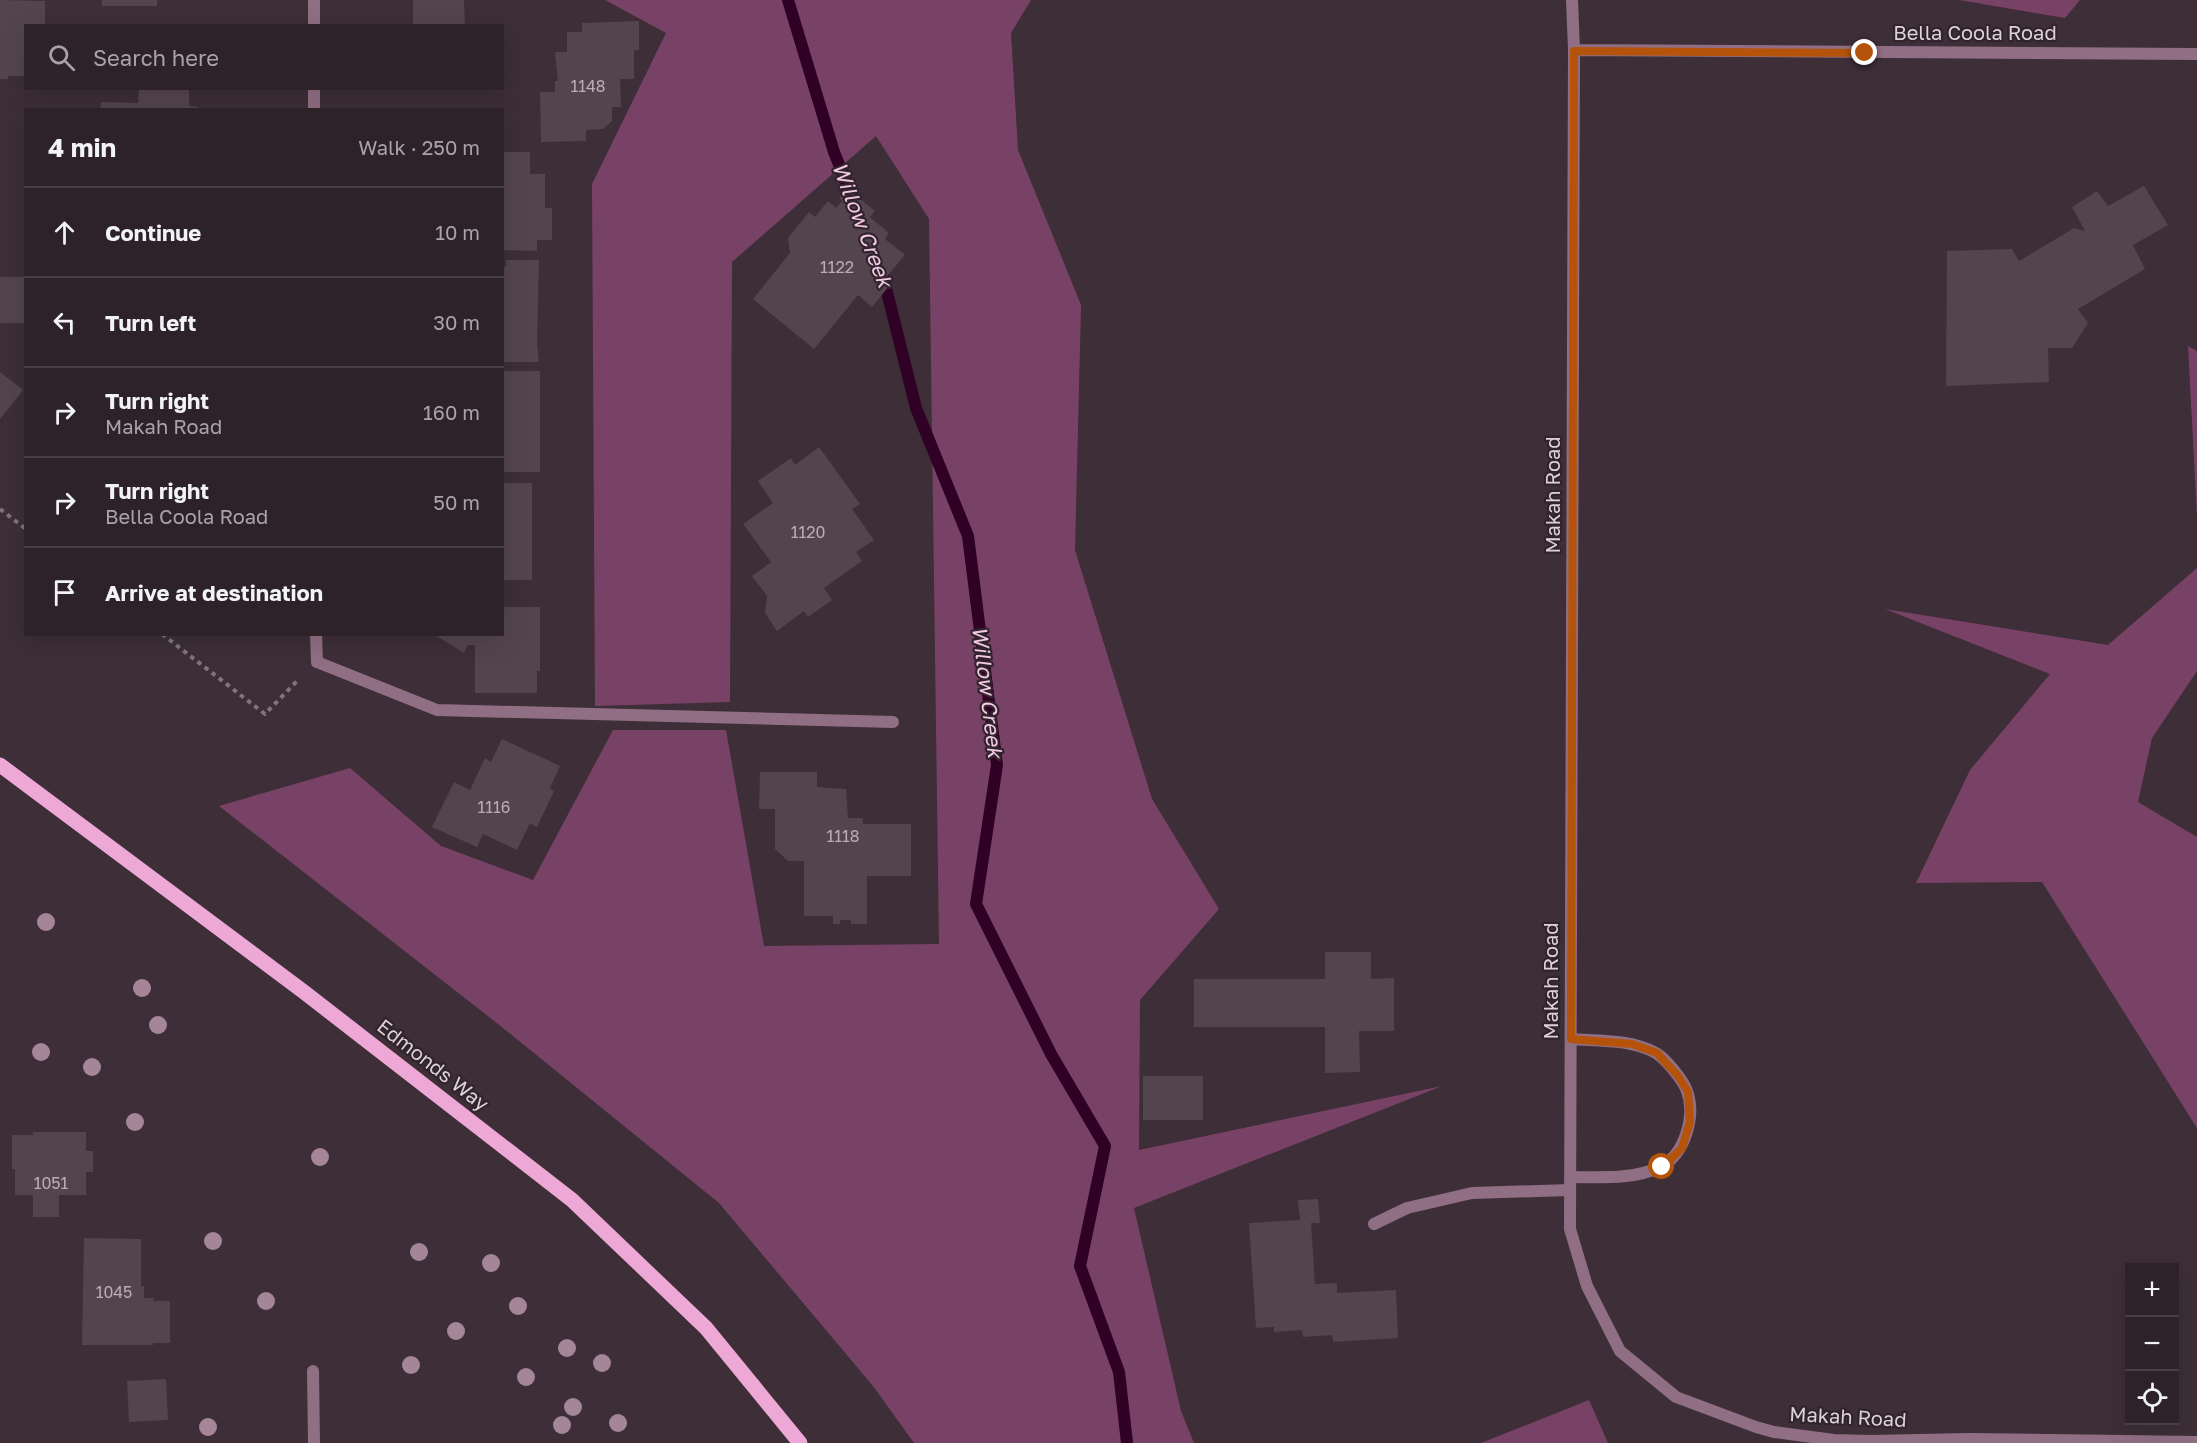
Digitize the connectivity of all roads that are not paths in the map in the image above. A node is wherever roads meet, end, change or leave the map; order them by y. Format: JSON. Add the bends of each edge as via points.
{"nodes":[{"id":1,"x":314,"y":0,"type":"edge"},
{"id":2,"x":1572,"y":0,"type":"edge"},
{"id":3,"x":314,"y":24,"type":"edge"},
{"id":4,"x":1574,"y":51,"type":"junction"},
{"id":5,"x":2197,"y":54,"type":"edge"},
{"id":6,"x":314,"y":90,"type":"edge"},
{"id":7,"x":314,"y":108,"type":"edge"},
{"id":8,"x":316,"y":636,"type":"edge"},
{"id":9,"x":893,"y":722,"type":"dead end"},
{"id":10,"x":0,"y":765,"type":"edge"},
{"id":11,"x":1571,"y":1039,"type":"junction"},
{"id":12,"x":1570,"y":1184,"type":"junction"},
{"id":13,"x":1374,"y":1224,"type":"dead end"},
{"id":14,"x":313,"y":1371,"type":"dead end"},
{"id":15,"x":2002,"y":1442,"type":"edge"},
{"id":16,"x":2197,"y":1442,"type":"edge"},
{"id":17,"x":314,"y":1443,"type":"edge"},
{"id":18,"x":800,"y":1443,"type":"edge"}],
"edges":[{"from":1,"to":3,"type":"street"},
{"from":2,"to":4,"type":"street","name":"Makah Road"},
{"from":4,"to":5,"type":"street","name":"Bella Coola Road"},
{"from":4,"to":11,"type":"street","name":"Makah Road"},
{"from":6,"to":7,"type":"street"},
{"from":8,"to":9,"type":"street","via":[[316,662],[437,710]]},
{"from":10,"to":18,"type":"main road","name":"Edmonds Way","via":[[295,985],[572,1200],[706,1328]]},
{"from":11,"to":12,"type":"street","name":"Makah Road"},
{"from":11,"to":12,"type":"street","via":[[1632,1044],[1657,1053],[1688,1092],[1690,1122],[1682,1148],[1662,1167]]},
{"from":12,"to":13,"type":"street","via":[[1472,1193],[1407,1208]]},
{"from":12,"to":15,"type":"street","name":"Makah Road","via":[[1570,1229],[1599,1312],[1620,1351],[1676,1397],[1774,1432],[1834,1440]]},
{"from":14,"to":17,"type":"street"},
{"from":15,"to":16,"type":"street","name":"Makah Road"}]}
